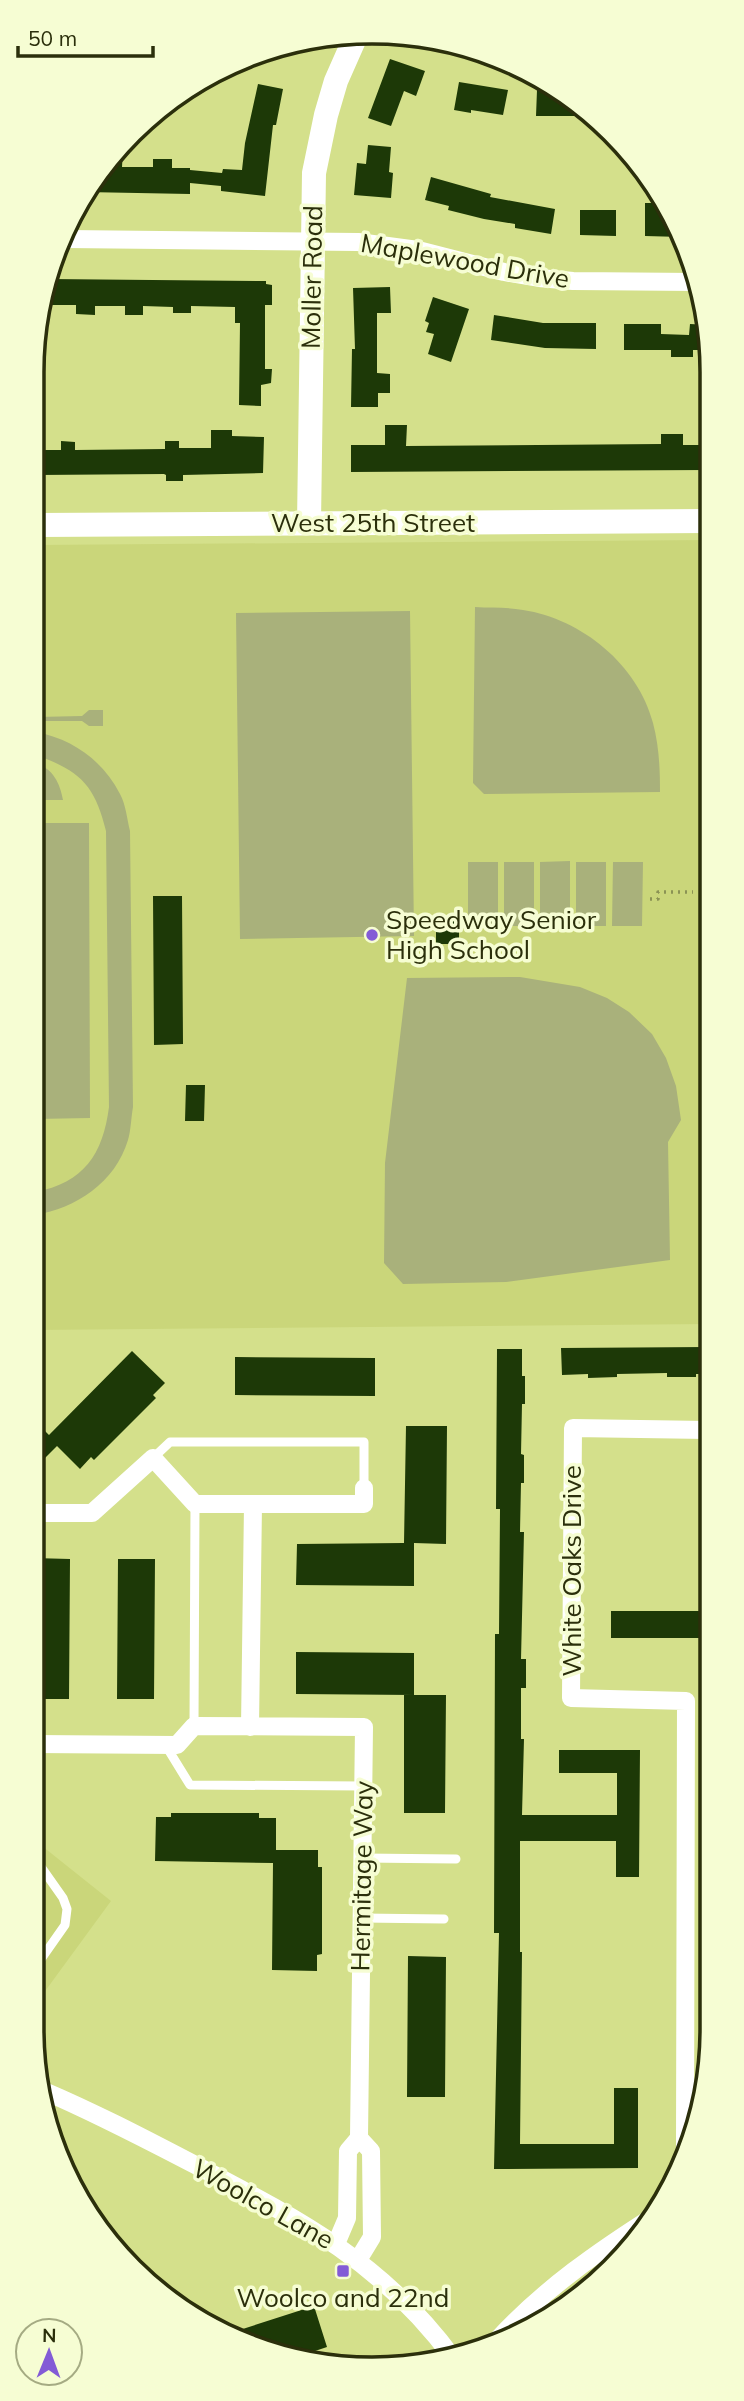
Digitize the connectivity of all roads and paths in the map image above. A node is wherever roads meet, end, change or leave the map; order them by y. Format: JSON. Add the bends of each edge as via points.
{"nodes":[{"id":1,"x":352,"y":44,"type":"edge"},
{"id":2,"x":72,"y":239,"type":"edge"},
{"id":3,"x":312,"y":241,"type":"junction"},
{"id":4,"x":688,"y":282,"type":"edge"},
{"id":5,"x":700,"y":521,"type":"edge"},
{"id":6,"x":309,"y":523,"type":"junction"},
{"id":7,"x":44,"y":525,"type":"edge"},
{"id":8,"x":693,"y":892,"type":"dead end"},
{"id":9,"x":650,"y":899,"type":"dead end"},
{"id":10,"x":700,"y":1430,"type":"edge"},
{"id":11,"x":153,"y":1458,"type":"junction"},
{"id":12,"x":364,"y":1488,"type":"joint"},
{"id":13,"x":195,"y":1503,"type":"junction"},
{"id":14,"x":253,"y":1504,"type":"junction"},
{"id":15,"x":44,"y":1513,"type":"edge"},
{"id":16,"x":194,"y":1726,"type":"junction"},
{"id":17,"x":250,"y":1727,"type":"junction"},
{"id":18,"x":44,"y":1744,"type":"edge"},
{"id":19,"x":165,"y":1745,"type":"junction"},
{"id":20,"x":363,"y":1786,"type":"junction"},
{"id":21,"x":363,"y":1858,"type":"junction"},
{"id":22,"x":456,"y":1859,"type":"dead end"},
{"id":23,"x":44,"y":1870,"type":"edge"},
{"id":24,"x":362,"y":1918,"type":"junction"},
{"id":25,"x":444,"y":1919,"type":"dead end"},
{"id":26,"x":44,"y":1955,"type":"edge"},
{"id":27,"x":50,"y":2094,"type":"edge"},
{"id":28,"x":685,"y":2128,"type":"edge"},
{"id":29,"x":359,"y":2138,"type":"junction"},
{"id":30,"x":631,"y":2231,"type":"edge"},
{"id":31,"x":336,"y":2244,"type":"junction"},
{"id":32,"x":358,"y":2260,"type":"junction"},
{"id":33,"x":514,"y":2324,"type":"edge"},
{"id":34,"x":445,"y":2349,"type":"edge"}],
"edges":[{"from":1,"to":3,"type":"street","name":"Moller Road","via":[[318,148]]},
{"from":2,"to":3,"type":"street","name":"Maplewood Drive"},
{"from":3,"to":4,"type":"street","name":"Maplewood Drive","via":[[401,247],[547,279]]},
{"from":3,"to":6,"type":"street","name":"Moller Road"},
{"from":5,"to":6,"type":"street","name":"West 25th Street"},
{"from":6,"to":7,"type":"street","name":"West 25th Street"},
{"from":8,"to":9,"type":"path","via":[[658,892],[658,899]]},
{"from":10,"to":28,"type":"street","name":"White Oaks Drive","via":[[573,1428],[571,1698],[686,1701]]},
{"from":11,"to":12,"type":"lane","via":[[170,1442],[364,1442]]},
{"from":11,"to":13,"type":"street"},
{"from":11,"to":15,"type":"street","via":[[92,1513]]},
{"from":12,"to":14,"type":"street","via":[[364,1504]]},
{"from":13,"to":14,"type":"street"},
{"from":13,"to":16,"type":"lane"},
{"from":14,"to":17,"type":"street"},
{"from":16,"to":17,"type":"street","name":"Hermitage Way"},
{"from":16,"to":19,"type":"street","via":[[177,1745]]},
{"from":17,"to":20,"type":"street","name":"Hermitage Way","via":[[364,1727]]},
{"from":18,"to":19,"type":"street"},
{"from":19,"to":20,"type":"lane","via":[[190,1785]]},
{"from":20,"to":21,"type":"street","name":"Hermitage Way"},
{"from":21,"to":22,"type":"lane"},
{"from":21,"to":24,"type":"street","name":"Hermitage Way"},
{"from":23,"to":26,"type":"lane","via":[[67,1909],[65,1925]]},
{"from":24,"to":25,"type":"lane"},
{"from":24,"to":29,"type":"street","name":"Hermitage Way"},
{"from":27,"to":31,"type":"street","name":"Woolco Lane","via":[[224,2180]]},
{"from":29,"to":31,"type":"street","name":"Hermitage Way","via":[[348,2151],[347,2218]]},
{"from":29,"to":32,"type":"street","name":"Hermitage Way","via":[[371,2151],[372,2237]]},
{"from":30,"to":33,"type":"street","via":[[568,2275]]},
{"from":31,"to":32,"type":"street","name":"Woolco Lane"},
{"from":32,"to":34,"type":"street","name":"Woolco Lane","via":[[414,2310]]}]}
